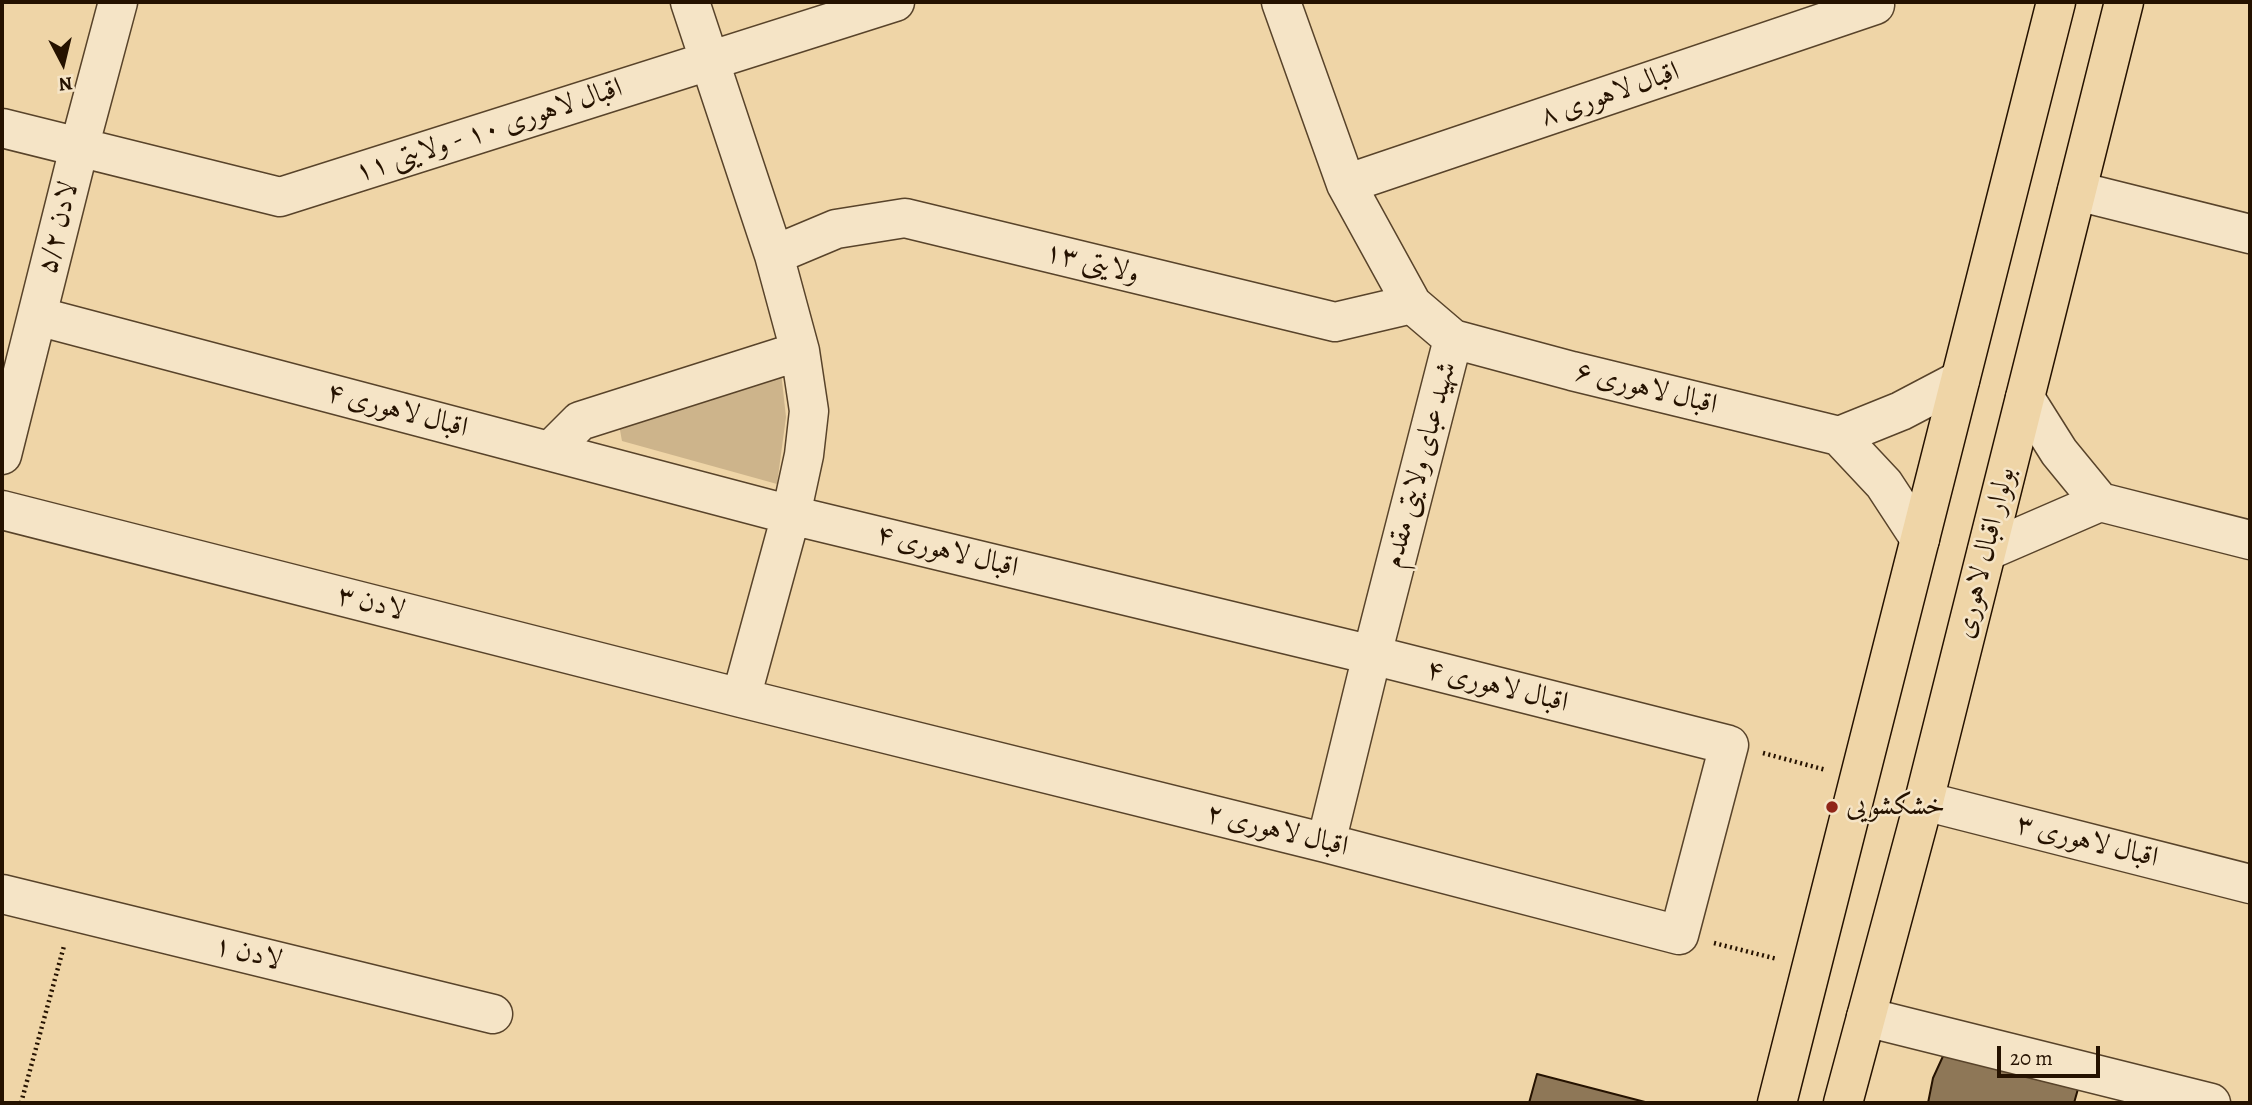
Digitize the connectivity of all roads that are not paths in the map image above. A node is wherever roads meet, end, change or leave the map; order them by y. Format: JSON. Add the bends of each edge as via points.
{"nodes":[{"id":1,"x":118,"y":2,"type":"edge"},
{"id":2,"x":690,"y":2,"type":"edge"},
{"id":3,"x":895,"y":2,"type":"edge"},
{"id":4,"x":1281,"y":2,"type":"edge"},
{"id":5,"x":2056,"y":2,"type":"edge"},
{"id":6,"x":2124,"y":2,"type":"edge"},
{"id":7,"x":1875,"y":5,"type":"dead end"},
{"id":8,"x":709,"y":61,"type":"junction"},
{"id":9,"x":2,"y":128,"type":"edge"},
{"id":10,"x":79,"y":148,"type":"junction"},
{"id":11,"x":1346,"y":184,"type":"junction"},
{"id":12,"x":2077,"y":191,"type":"junction"},
{"id":13,"x":2250,"y":234,"type":"edge"},
{"id":14,"x":774,"y":255,"type":"junction"},
{"id":15,"x":1412,"y":304,"type":"junction"},
{"id":16,"x":37,"y":316,"type":"junction"},
{"id":17,"x":1453,"y":339,"type":"junction"},
{"id":18,"x":800,"y":351,"type":"junction"},
{"id":19,"x":1960,"y":380,"type":"junction"},
{"id":20,"x":2025,"y":398,"type":"junction"},
{"id":21,"x":1839,"y":436,"type":"junction"},
{"id":22,"x":550,"y":451,"type":"junction"},
{"id":23,"x":2,"y":456,"type":"edge"},
{"id":24,"x":2100,"y":502,"type":"junction"},
{"id":25,"x":2,"y":510,"type":"edge"},
{"id":26,"x":791,"y":515,"type":"junction"},
{"id":27,"x":1920,"y":539,"type":"junction"},
{"id":28,"x":2250,"y":540,"type":"edge"},
{"id":29,"x":1987,"y":551,"type":"junction"},
{"id":30,"x":1372,"y":655,"type":"junction"},
{"id":31,"x":741,"y":698,"type":"junction"},
{"id":32,"x":1924,"y":801,"type":"junction"},
{"id":33,"x":1326,"y":843,"type":"junction"},
{"id":34,"x":2250,"y":884,"type":"edge"},
{"id":35,"x":2,"y":894,"type":"edge"},
{"id":36,"x":1679,"y":935,"type":"joint"},
{"id":37,"x":493,"y":1014,"type":"dead end"},
{"id":38,"x":1866,"y":1017,"type":"junction"},
{"id":39,"x":1777,"y":1103,"type":"edge"},
{"id":40,"x":1843,"y":1103,"type":"edge"},
{"id":41,"x":2211,"y":1103,"type":"edge"}],
"edges":[{"from":1,"to":10,"type":"street","name":"لادن ۵/۲"},
{"from":2,"to":8,"type":"street"},
{"from":3,"to":8,"type":"street","name":"اقبال لاهوری ۱۰ - ولایتی ۱۱"},
{"from":4,"to":11,"type":"street","name":"شهید عبای ولایتی مقدم"},
{"from":5,"to":19,"type":"main road"},
{"from":6,"to":12,"type":"main road","name":"بولوار اقبال لاهوری"},
{"from":7,"to":11,"type":"street","name":"اقبال لاهوری ۸"},
{"from":8,"to":10,"type":"street","name":"اقبال لاهوری ۱۰ - ولایتی ۱۱","via":[[280,197]]},
{"from":8,"to":14,"type":"street"},
{"from":9,"to":10,"type":"street","name":"اقبال لاهوری ۱۰ - ولایتی ۱۱"},
{"from":10,"to":16,"type":"street","name":"لادن ۵/۲"},
{"from":11,"to":15,"type":"street","name":"شهید عبای ولایتی مقدم"},
{"from":12,"to":13,"type":"street"},
{"from":12,"to":20,"type":"main road","name":"بولوار اقبال لاهوری"},
{"from":14,"to":15,"type":"street","name":"ولایتی ۱۳","via":[[836,229],[905,218],[1335,322]]},
{"from":14,"to":18,"type":"street"},
{"from":15,"to":17,"type":"street","name":"شهید عبای ولایتی مقدم"},
{"from":16,"to":22,"type":"street","name":"اقبال لاهوری ۴"},
{"from":16,"to":23,"type":"street","name":"لادن ۵/۲"},
{"from":17,"to":21,"type":"street","name":"اقبال لاهوری ۶"},
{"from":17,"to":30,"type":"street","name":"شهید عبای ولایتی مقدم"},
{"from":18,"to":22,"type":"street","via":[[580,421]]},
{"from":18,"to":26,"type":"street","via":[[809,411]]},
{"from":19,"to":21,"type":"street","via":[[1902,411]]},
{"from":19,"to":27,"type":"main road"},
{"from":20,"to":24,"type":"street","via":[[2059,452]]},
{"from":20,"to":29,"type":"main road","name":"بولوار اقبال لاهوری"},
{"from":21,"to":27,"type":"street","via":[[1884,484]]},
{"from":22,"to":26,"type":"street","name":"اقبال لاهوری ۴"},
{"from":24,"to":28,"type":"street"},
{"from":24,"to":29,"type":"street"},
{"from":25,"to":31,"type":"street","name":"لادن ۳"},
{"from":26,"to":30,"type":"street","name":"اقبال لاهوری ۴"},
{"from":26,"to":31,"type":"street"},
{"from":27,"to":39,"type":"main road"},
{"from":29,"to":32,"type":"main road","name":"بولوار اقبال لاهوری"},
{"from":30,"to":33,"type":"street","name":"شهید عبای ولایتی مقدم"},
{"from":30,"to":36,"type":"street","name":"اقبال لاهوری ۴","via":[[1728,744]]},
{"from":31,"to":33,"type":"street","name":"اقبال لاهوری ۲"},
{"from":32,"to":34,"type":"street","name":"اقبال لاهوری ۳"},
{"from":32,"to":38,"type":"main road","name":"بولوار اقبال لاهوری"},
{"from":33,"to":36,"type":"street","name":"اقبال لاهوری ۲"},
{"from":35,"to":37,"type":"street","name":"لادن ۱"},
{"from":38,"to":40,"type":"main road","name":"بولوار اقبال لاهوری"},
{"from":38,"to":41,"type":"street"}]}
